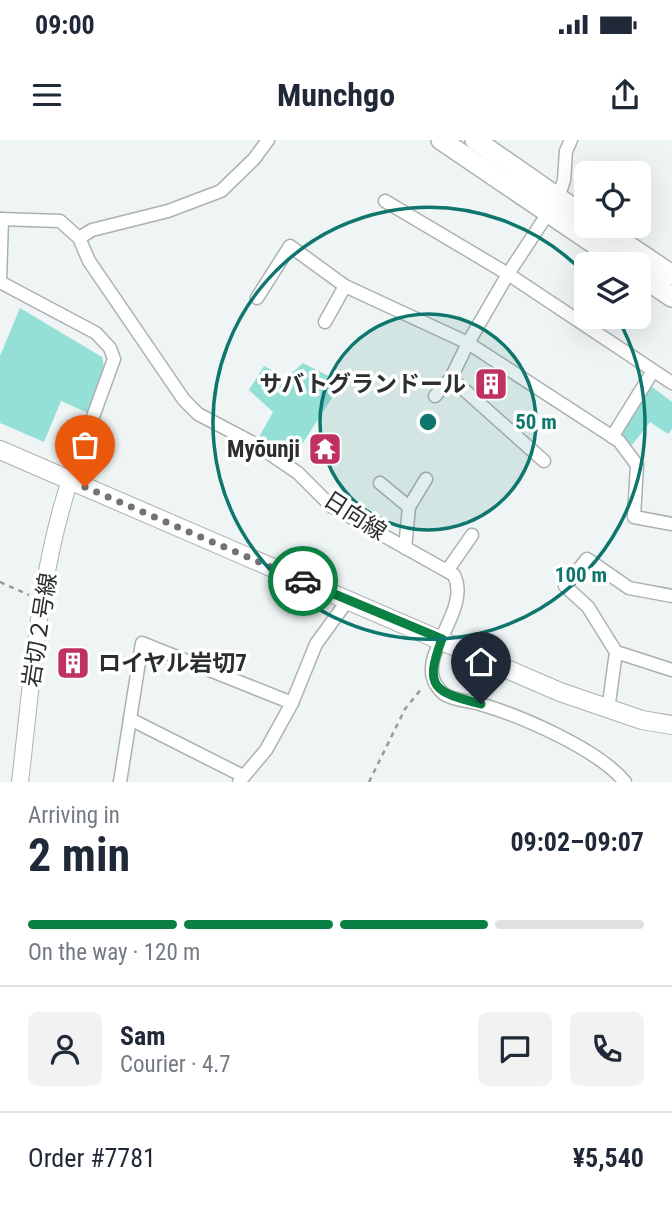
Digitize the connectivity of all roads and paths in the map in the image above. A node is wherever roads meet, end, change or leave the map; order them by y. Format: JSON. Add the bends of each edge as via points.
{"nodes":[{"id":1,"x":268,"y":140,"type":"edge"},
{"id":2,"x":441,"y":140,"type":"edge"},
{"id":3,"x":475,"y":140,"type":"edge"},
{"id":4,"x":571,"y":140,"type":"edge"},
{"id":5,"x":385,"y":201,"type":"dead end"},
{"id":6,"x":553,"y":205,"type":"junction"},
{"id":7,"x":574,"y":213,"type":"edge"},
{"id":8,"x":1,"y":218,"type":"edge"},
{"id":9,"x":79,"y":238,"type":"junction"},
{"id":10,"x":617,"y":238,"type":"edge"},
{"id":11,"x":610,"y":252,"type":"edge"},
{"id":12,"x":508,"y":274,"type":"junction"},
{"id":13,"x":672,"y":275,"type":"edge"},
{"id":14,"x":0,"y":282,"type":"edge"},
{"id":15,"x":651,"y":283,"type":"edge"},
{"id":16,"x":345,"y":286,"type":"junction"},
{"id":17,"x":672,"y":297,"type":"edge"},
{"id":18,"x":257,"y":298,"type":"dead end"},
{"id":19,"x":325,"y":322,"type":"dead end"},
{"id":20,"x":468,"y":342,"type":"junction"},
{"id":21,"x":653,"y":371,"type":"junction"},
{"id":22,"x":451,"y":377,"type":"junction"},
{"id":23,"x":672,"y":383,"type":"edge"},
{"id":24,"x":435,"y":396,"type":"dead end"},
{"id":25,"x":612,"y":437,"type":"junction"},
{"id":26,"x":0,"y":450,"type":"edge"},
{"id":27,"x":544,"y":461,"type":"dead end"},
{"id":28,"x":70,"y":480,"type":"junction"},
{"id":29,"x":426,"y":480,"type":"dead end"},
{"id":30,"x":380,"y":483,"type":"dead end"},
{"id":31,"x":409,"y":507,"type":"junction"},
{"id":32,"x":672,"y":524,"type":"edge"},
{"id":33,"x":472,"y":535,"type":"dead end"},
{"id":34,"x":405,"y":548,"type":"junction"},
{"id":35,"x":447,"y":571,"type":"junction"},
{"id":36,"x":0,"y":582,"type":"edge"},
{"id":37,"x":30,"y":596,"type":"dead end"},
{"id":38,"x":672,"y":596,"type":"edge"},
{"id":39,"x":348,"y":600,"type":"junction"},
{"id":40,"x":442,"y":639,"type":"junction"},
{"id":41,"x":616,"y":652,"type":"junction"},
{"id":42,"x":672,"y":670,"type":"edge"},
{"id":43,"x":433,"y":681,"type":"junction"},
{"id":44,"x":292,"y":703,"type":"junction"},
{"id":45,"x":608,"y":709,"type":"junction"},
{"id":46,"x":130,"y":719,"type":"junction"},
{"id":47,"x":672,"y":725,"type":"edge"},
{"id":48,"x":241,"y":779,"type":"edge"},
{"id":49,"x":20,"y":782,"type":"edge"},
{"id":50,"x":120,"y":782,"type":"edge"},
{"id":51,"x":369,"y":782,"type":"edge"},
{"id":52,"x":625,"y":782,"type":"edge"}],
"edges":[{"from":1,"to":9,"type":"street","via":[[221,191],[168,211],[92,230]]},
{"from":2,"to":6,"type":"main road"},
{"from":3,"to":6,"type":"main road"},
{"from":4,"to":6,"type":"street","via":[[564,180]]},
{"from":5,"to":12,"type":"street"},
{"from":6,"to":7,"type":"main road"},
{"from":6,"to":11,"type":"main road"},
{"from":6,"to":12,"type":"street"},
{"from":8,"to":9,"type":"street","via":[[60,221]]},
{"from":8,"to":14,"type":"street"},
{"from":9,"to":34,"type":"street","name":"日向線","via":[[89,261],[198,414],[257,445],[298,473],[331,506]]},
{"from":10,"to":13,"type":"main road"},
{"from":12,"to":20,"type":"street"},
{"from":12,"to":21,"type":"street"},
{"from":14,"to":28,"type":"street","via":[[96,332],[114,359]]},
{"from":15,"to":17,"type":"main road"},
{"from":16,"to":18,"type":"street","via":[[290,246]]},
{"from":16,"to":19,"type":"street"},
{"from":16,"to":20,"type":"street"},
{"from":20,"to":22,"type":"street"},
{"from":20,"to":25,"type":"street"},
{"from":21,"to":23,"type":"street"},
{"from":21,"to":25,"type":"street"},
{"from":22,"to":24,"type":"street"},
{"from":22,"to":27,"type":"street"},
{"from":25,"to":32,"type":"street","via":[[637,465],[634,517]]},
{"from":26,"to":28,"type":"main road"},
{"from":28,"to":39,"type":"main road"},
{"from":28,"to":49,"type":"street","name":"岩切２号線","via":[[39,622]]},
{"from":29,"to":31,"type":"street"},
{"from":30,"to":31,"type":"street"},
{"from":31,"to":34,"type":"street"},
{"from":33,"to":35,"type":"street"},
{"from":34,"to":35,"type":"street","name":"日向線"},
{"from":35,"to":40,"type":"street","via":[[460,586]]},
{"from":36,"to":37,"type":"path"},
{"from":38,"to":41,"type":"street","via":[[629,589],[587,559],[565,586],[588,607]]},
{"from":39,"to":40,"type":"main road"},
{"from":39,"to":44,"type":"street","via":[[316,644]]},
{"from":40,"to":43,"type":"street","via":[[433,663]]},
{"from":40,"to":45,"type":"main road"},
{"from":41,"to":42,"type":"street"},
{"from":41,"to":45,"type":"street"},
{"from":43,"to":51,"type":"path","via":[[418,691],[405,709]]},
{"from":43,"to":52,"type":"street","via":[[444,695],[548,730],[614,769]]},
{"from":44,"to":46,"type":"street","via":[[142,643]]},
{"from":44,"to":48,"type":"street","via":[[265,750]]},
{"from":45,"to":47,"type":"main road"},
{"from":46,"to":48,"type":"street"},
{"from":46,"to":50,"type":"street"}]}
